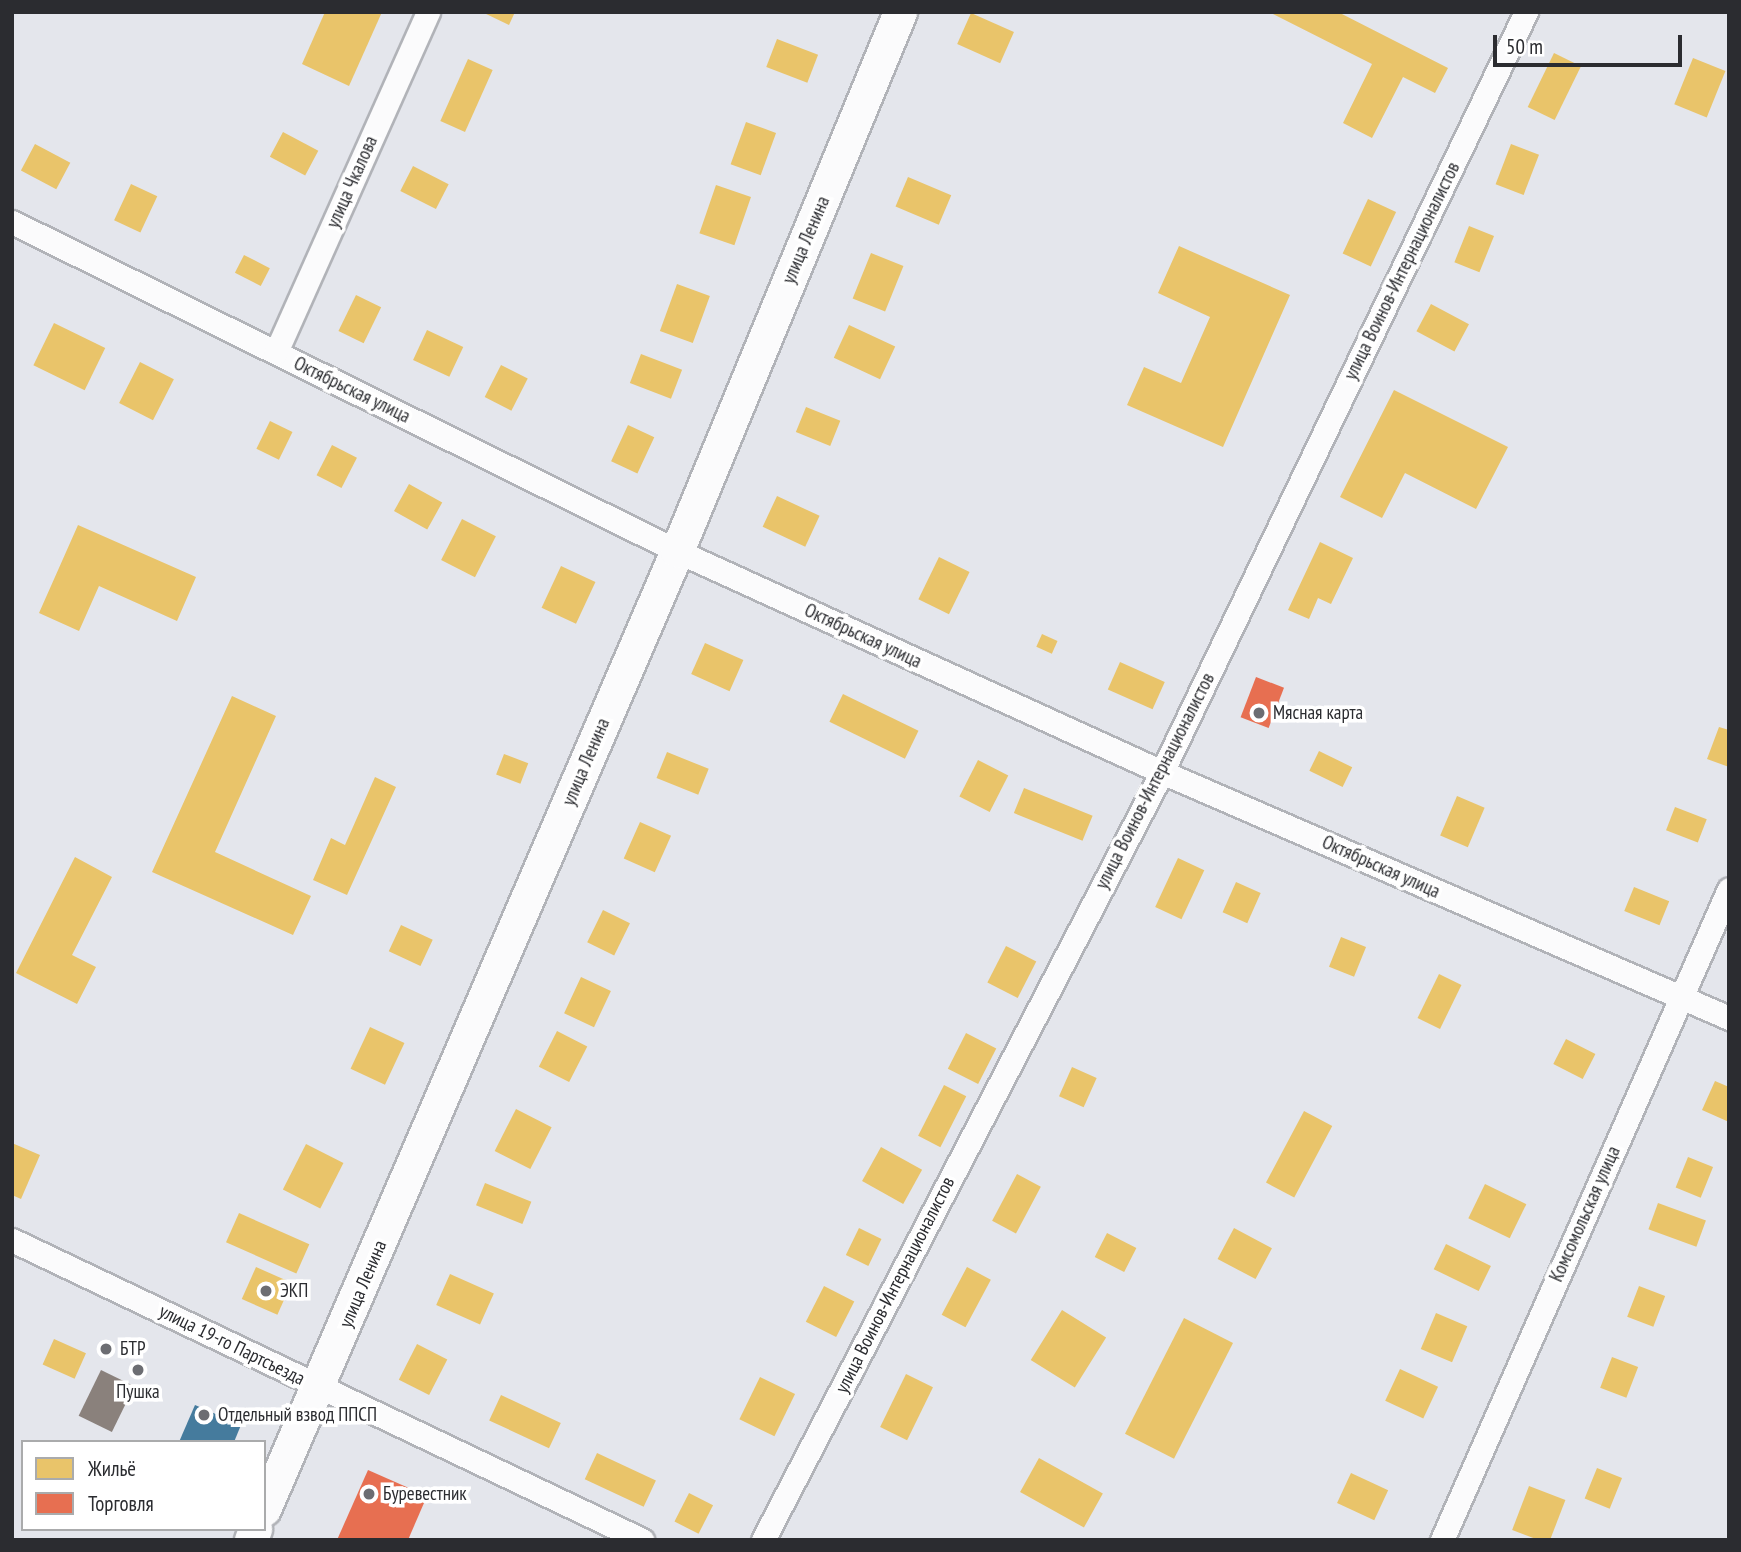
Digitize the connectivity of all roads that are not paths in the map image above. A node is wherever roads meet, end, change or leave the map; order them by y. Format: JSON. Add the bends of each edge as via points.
{"nodes":[{"id":1,"x":428,"y":12,"type":"edge"},
{"id":2,"x":900,"y":12,"type":"edge"},
{"id":3,"x":1526,"y":12,"type":"edge"},
{"id":4,"x":12,"y":222,"type":"edge"},
{"id":5,"x":276,"y":352,"type":"junction"},
{"id":6,"x":677,"y":551,"type":"junction"},
{"id":7,"x":1162,"y":772,"type":"junction"},
{"id":8,"x":1729,"y":889,"type":"edge"},
{"id":9,"x":1680,"y":997,"type":"junction"},
{"id":10,"x":1729,"y":1018,"type":"edge"},
{"id":11,"x":12,"y":1240,"type":"edge"},
{"id":12,"x":319,"y":1387,"type":"junction"},
{"id":13,"x":266,"y":1506,"type":"edge"},
{"id":14,"x":642,"y":1540,"type":"edge"},
{"id":15,"x":763,"y":1540,"type":"edge"},
{"id":16,"x":1442,"y":1540,"type":"edge"}],
"edges":[{"from":1,"to":5,"type":"street","name":"улица Чкалова"},
{"from":2,"to":6,"type":"main road","name":"улица Ленина"},
{"from":3,"to":7,"type":"street","name":"улица Воинов-Интернационалистов"},
{"from":4,"to":5,"type":"street","name":"Октябрьская улица"},
{"from":5,"to":6,"type":"street","name":"Октябрьская улица"},
{"from":6,"to":7,"type":"street","name":"Октябрьская улица"},
{"from":6,"to":12,"type":"main road","name":"улица Ленина"},
{"from":7,"to":9,"type":"street","name":"Октябрьская улица"},
{"from":7,"to":15,"type":"street","name":"улица Воинов-Интернационалистов"},
{"from":8,"to":9,"type":"street","name":"Комсомольская улица"},
{"from":9,"to":10,"type":"street","name":"Октябрьская улица"},
{"from":9,"to":16,"type":"street","name":"Комсомольская улица"},
{"from":11,"to":12,"type":"street","name":"улица 19-го Партсъезда"},
{"from":12,"to":13,"type":"main road","name":"улица Ленина"},
{"from":12,"to":14,"type":"street","name":"улица 19-го Партсъезда"}]}
